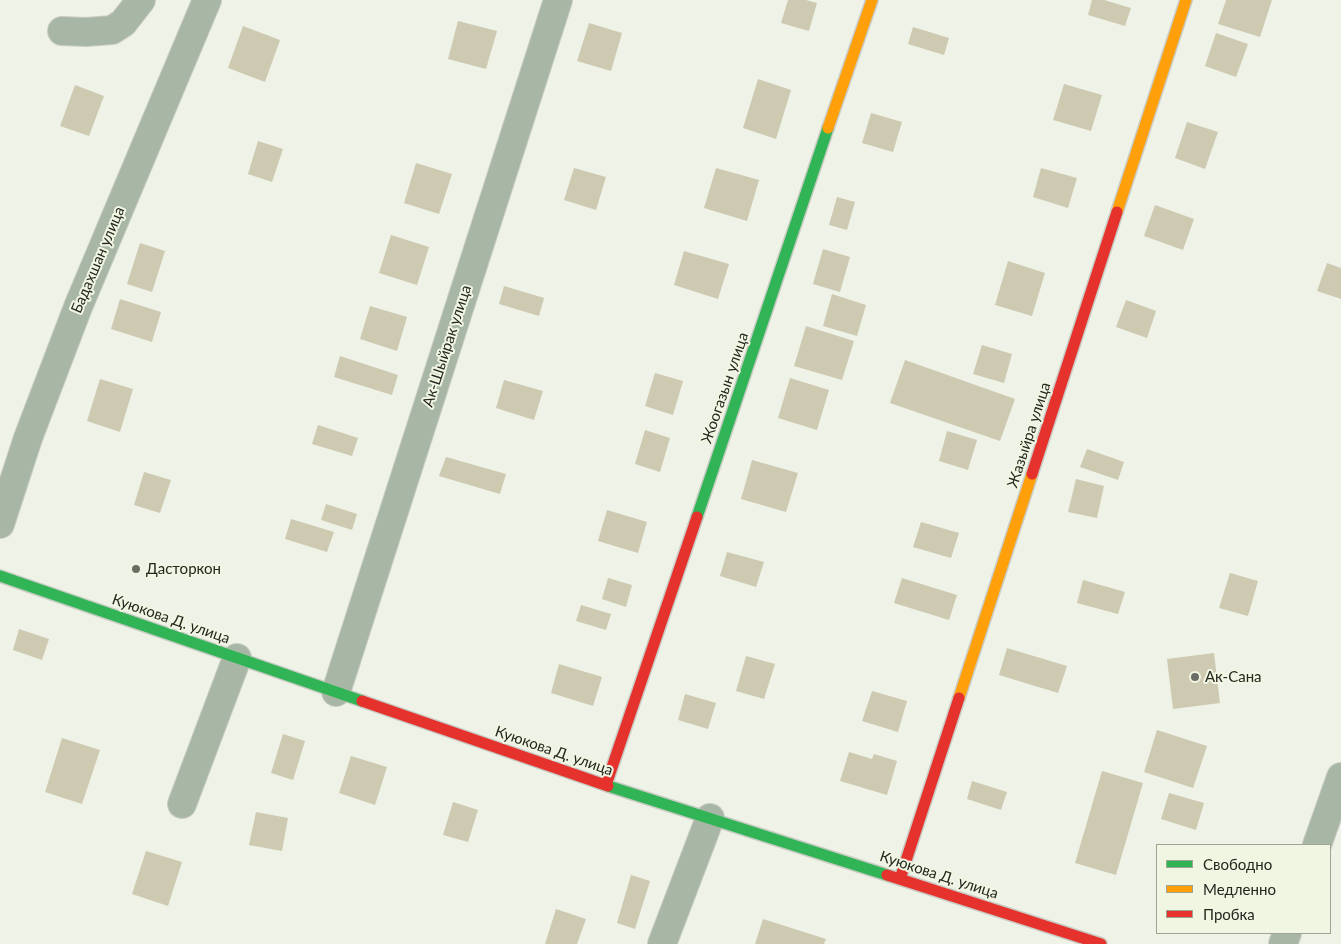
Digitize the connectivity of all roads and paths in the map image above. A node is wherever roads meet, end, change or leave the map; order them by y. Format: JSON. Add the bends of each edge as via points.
{"nodes":[{"id":1,"x":141,"y":0,"type":"edge"},
{"id":2,"x":207,"y":0,"type":"edge"},
{"id":3,"x":558,"y":0,"type":"edge"},
{"id":4,"x":872,"y":0,"type":"edge"},
{"id":5,"x":1186,"y":0,"type":"edge"},
{"id":6,"x":62,"y":32,"type":"dead end"},
{"id":7,"x":0,"y":524,"type":"edge"},
{"id":8,"x":0,"y":576,"type":"edge"},
{"id":9,"x":237,"y":658,"type":"junction"},
{"id":10,"x":336,"y":692,"type":"junction"},
{"id":11,"x":1341,"y":777,"type":"edge"},
{"id":12,"x":606,"y":785,"type":"junction"},
{"id":13,"x":182,"y":804,"type":"dead end"},
{"id":14,"x":710,"y":818,"type":"junction"},
{"id":15,"x":1317,"y":844,"type":"edge"},
{"id":16,"x":900,"y":879,"type":"junction"},
{"id":17,"x":662,"y":944,"type":"edge"},
{"id":18,"x":1101,"y":944,"type":"edge"}],
"edges":[{"from":1,"to":6,"type":"street","via":[[112,30]]},
{"from":2,"to":7,"type":"street","name":"Бадахшан улица","via":[[78,307],[28,438]]},
{"from":3,"to":10,"type":"street","name":"Ак-Шыйрак улица"},
{"from":4,"to":12,"type":"street","name":"Жоогазын улица"},
{"from":5,"to":16,"type":"street","name":"Жазыйра улица"},
{"from":8,"to":9,"type":"street","name":"Куюкова Д. улица"},
{"from":9,"to":10,"type":"street","name":"Куюкова Д. улица"},
{"from":9,"to":13,"type":"street"},
{"from":10,"to":12,"type":"street","name":"Куюкова Д. улица"},
{"from":11,"to":15,"type":"street"},
{"from":12,"to":14,"type":"street","name":"Куюкова Д. улица"},
{"from":14,"to":16,"type":"street","name":"Куюкова Д. улица"},
{"from":14,"to":17,"type":"street"},
{"from":16,"to":18,"type":"street","name":"Куюкова Д. улица"}]}
